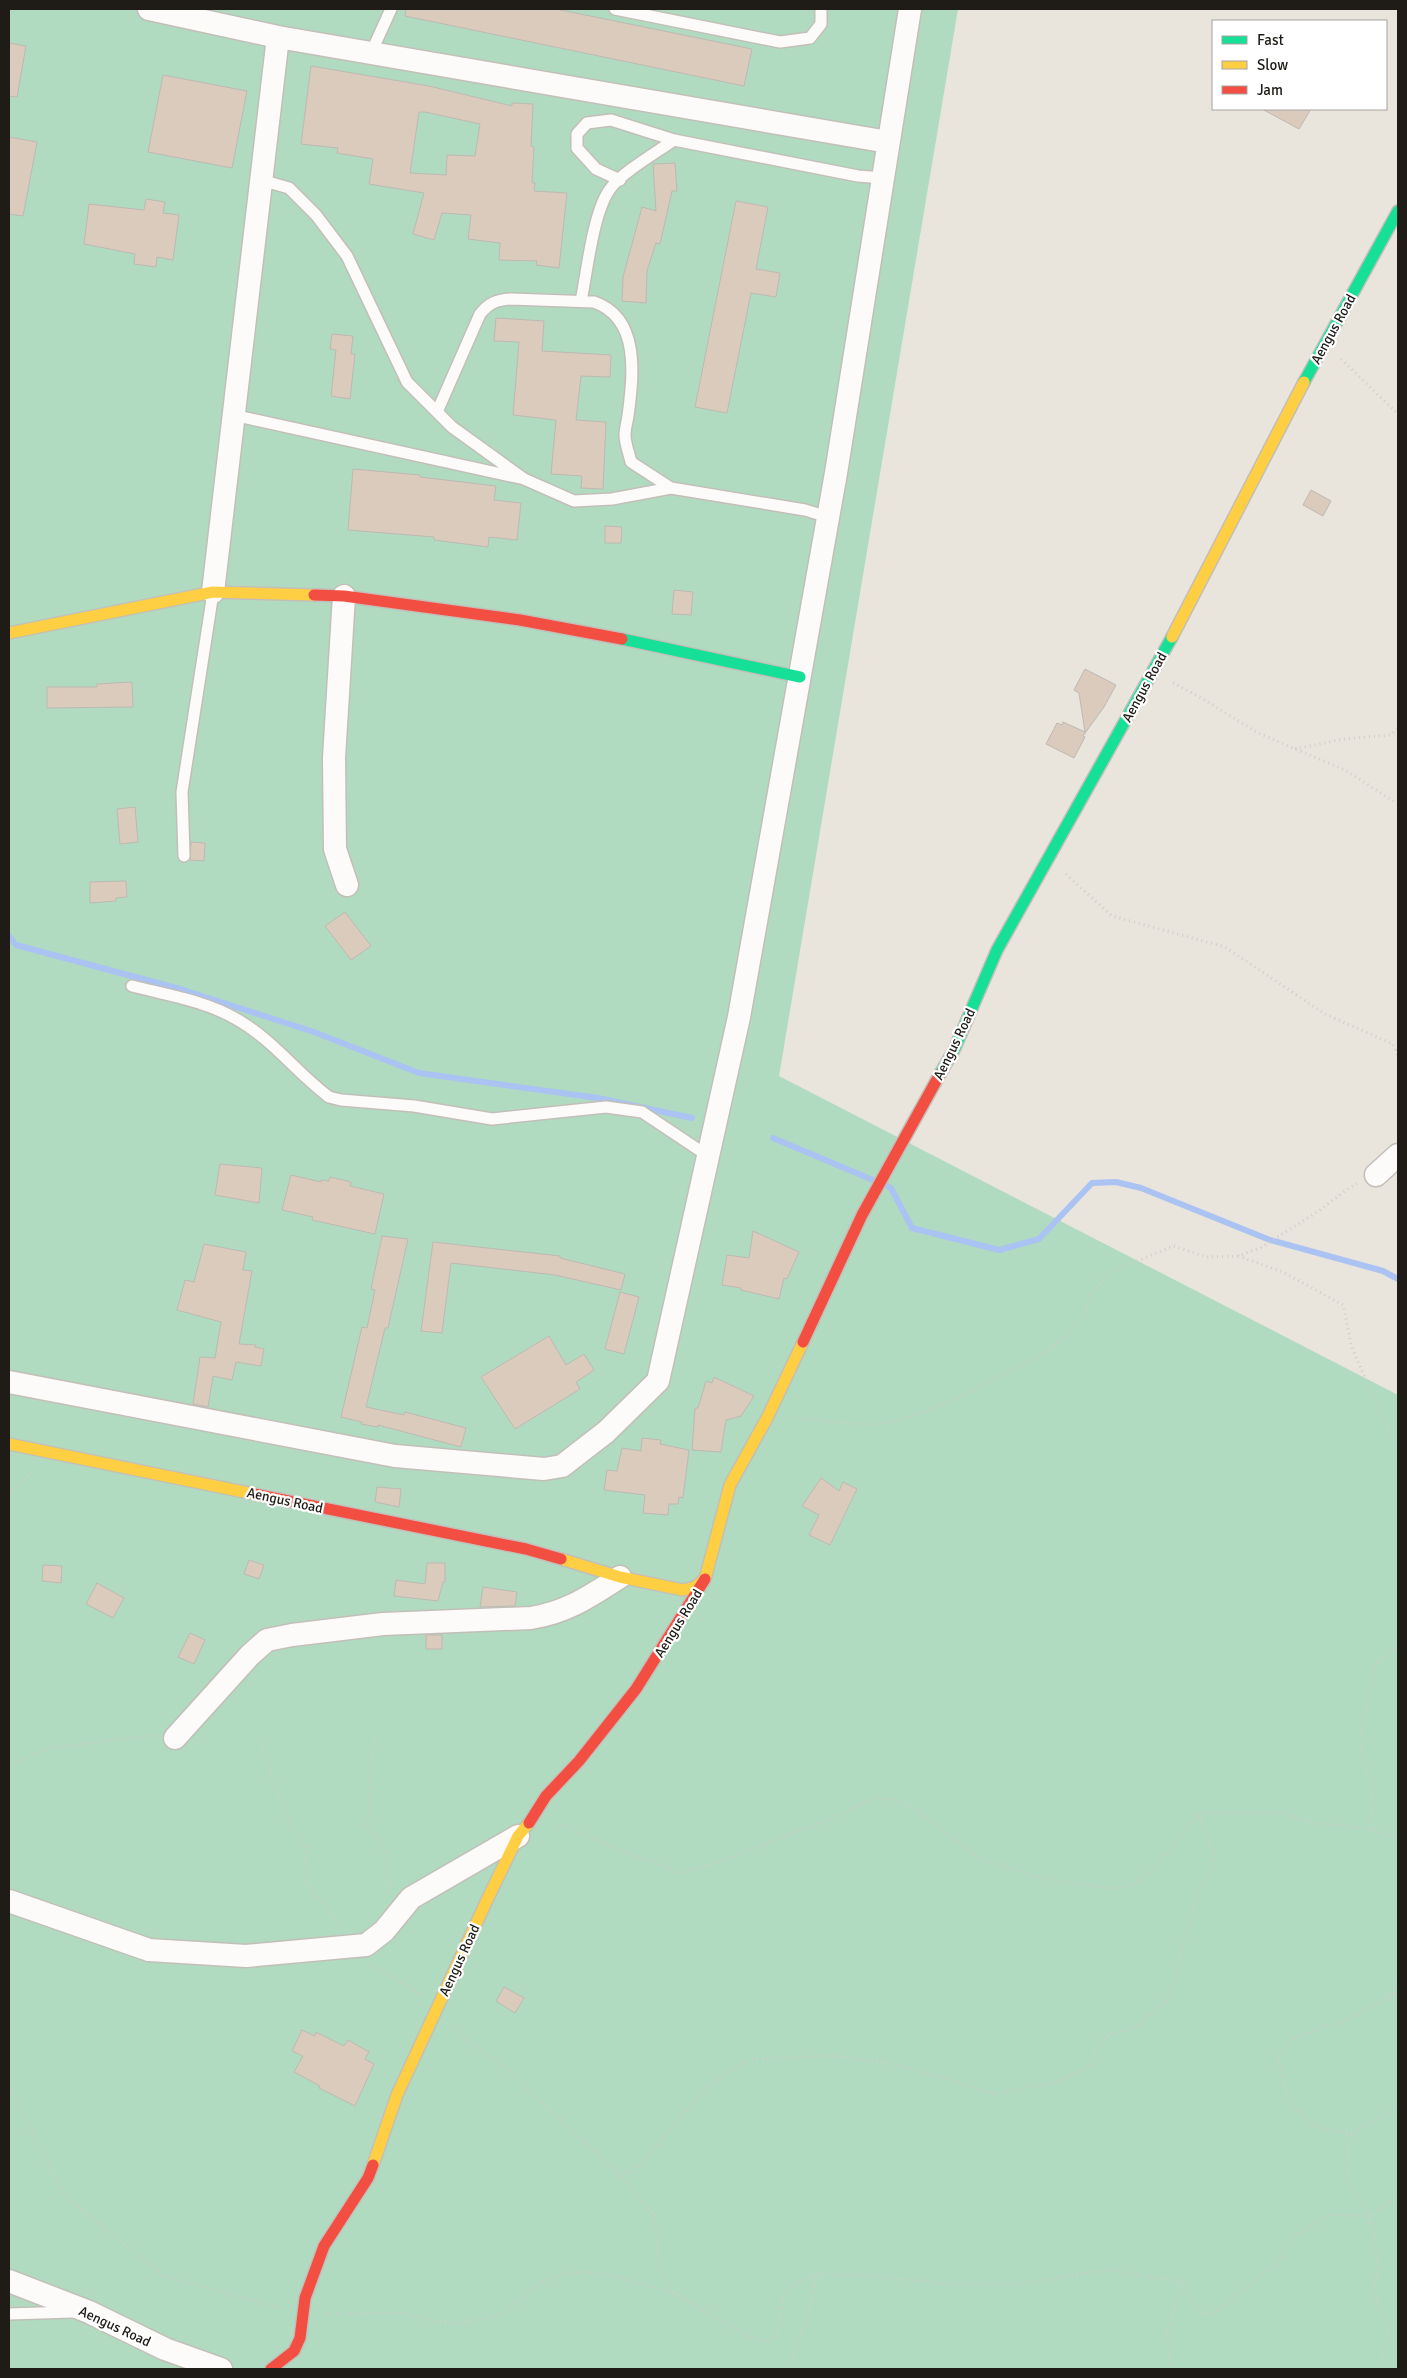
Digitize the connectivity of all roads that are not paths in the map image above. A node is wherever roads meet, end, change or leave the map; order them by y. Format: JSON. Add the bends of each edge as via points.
{"nodes":[{"id":1,"x":149,"y":9,"type":"edge"},
{"id":2,"x":391,"y":9,"type":"edge"},
{"id":3,"x":615,"y":9,"type":"edge"},
{"id":4,"x":821,"y":9,"type":"edge"},
{"id":5,"x":910,"y":9,"type":"edge"},
{"id":6,"x":278,"y":37,"type":"junction"},
{"id":7,"x":371,"y":53,"type":"junction"},
{"id":8,"x":674,"y":140,"type":"junction"},
{"id":9,"x":888,"y":142,"type":"junction"},
{"id":10,"x":883,"y":178,"type":"junction"},
{"id":11,"x":261,"y":180,"type":"junction"},
{"id":12,"x":620,"y":180,"type":"junction"},
{"id":13,"x":1398,"y":211,"type":"edge"},
{"id":14,"x":581,"y":301,"type":"junction"},
{"id":15,"x":437,"y":412,"type":"junction"},
{"id":16,"x":233,"y":415,"type":"junction"},
{"id":17,"x":524,"y":479,"type":"junction"},
{"id":18,"x":671,"y":488,"type":"junction"},
{"id":19,"x":828,"y":517,"type":"junction"},
{"id":20,"x":213,"y":592,"type":"junction"},
{"id":21,"x":344,"y":596,"type":"junction"},
{"id":22,"x":9,"y":633,"type":"edge"},
{"id":23,"x":800,"y":677,"type":"junction"},
{"id":24,"x":184,"y":856,"type":"dead end"},
{"id":25,"x":347,"y":885,"type":"dead end"},
{"id":26,"x":132,"y":986,"type":"dead end"},
{"id":27,"x":1398,"y":1155,"type":"edge"},
{"id":28,"x":708,"y":1156,"type":"junction"},
{"id":29,"x":1376,"y":1175,"type":"road end"},
{"id":30,"x":9,"y":1382,"type":"edge"},
{"id":31,"x":9,"y":1444,"type":"edge"},
{"id":32,"x":620,"y":1577,"type":"junction"},
{"id":33,"x":705,"y":1579,"type":"junction"},
{"id":34,"x":175,"y":1738,"type":"road end"},
{"id":35,"x":518,"y":1836,"type":"junction"},
{"id":36,"x":9,"y":1901,"type":"edge"},
{"id":37,"x":9,"y":2281,"type":"edge"},
{"id":38,"x":89,"y":2312,"type":"junction"},
{"id":39,"x":9,"y":2314,"type":"edge"},
{"id":40,"x":221,"y":2369,"type":"edge"},
{"id":41,"x":271,"y":2369,"type":"edge"}],
"edges":[{"from":1,"to":6,"type":"street"},
{"from":2,"to":7,"type":"lane"},
{"from":3,"to":4,"type":"lane","via":[[780,42],[810,38],[821,24]]},
{"from":5,"to":9,"type":"street"},
{"from":6,"to":7,"type":"street"},
{"from":6,"to":11,"type":"street"},
{"from":7,"to":9,"type":"street"},
{"from":8,"to":10,"type":"lane","via":[[858,176]]},
{"from":8,"to":12,"type":"lane"},
{"from":8,"to":12,"type":"lane","via":[[611,120],[587,123],[577,134],[577,148],[596,169]]},
{"from":9,"to":10,"type":"street"},
{"from":10,"to":19,"type":"street"},
{"from":11,"to":15,"type":"lane","via":[[289,188],[347,256],[407,382]]},
{"from":11,"to":16,"type":"street"},
{"from":12,"to":14,"type":"lane","via":[[610,189],[599,214]]},
{"from":13,"to":33,"type":"street","name":"Aengus Road","via":[[1196,593],[1047,857],[987,970],[954,1050],[889,1163],[767,1418],[730,1485]]},
{"from":14,"to":15,"type":"lane","via":[[510,299],[488,304],[480,314]]},
{"from":14,"to":18,"type":"lane","via":[[606,306],[622,324],[633,361],[625,435],[631,462]]},
{"from":15,"to":17,"type":"lane","via":[[452,427]]},
{"from":16,"to":17,"type":"lane"},
{"from":16,"to":20,"type":"street"},
{"from":17,"to":18,"type":"lane","via":[[574,500],[612,499]]},
{"from":18,"to":19,"type":"lane","via":[[805,510]]},
{"from":19,"to":23,"type":"street"},
{"from":20,"to":21,"type":"street"},
{"from":20,"to":22,"type":"street"},
{"from":20,"to":24,"type":"lane","via":[[182,792]]},
{"from":21,"to":23,"type":"street","via":[[539,623]]},
{"from":21,"to":25,"type":"street","via":[[334,758],[334,849]]},
{"from":23,"to":28,"type":"street","via":[[740,1017]]},
{"from":26,"to":28,"type":"lane","via":[[205,1005],[237,1020],[264,1038],[315,1086],[335,1098],[414,1106],[492,1119],[606,1107],[625,1108],[642,1112]]},
{"from":27,"to":29,"type":"street"},
{"from":28,"to":30,"type":"street","via":[[658,1381],[606,1432],[562,1466],[544,1469],[394,1456]]},
{"from":31,"to":32,"type":"street","name":"Aengus Road","via":[[526,1549]]},
{"from":32,"to":33,"type":"street","name":"Aengus Road","via":[[684,1590]]},
{"from":32,"to":34,"type":"street","via":[[553,1615],[383,1624],[292,1634],[267,1640]]},
{"from":33,"to":35,"type":"street","name":"Aengus Road","via":[[636,1689],[579,1761],[546,1796]]},
{"from":35,"to":36,"type":"street","via":[[411,1898],[384,1931],[356,1946],[246,1956],[149,1950]]},
{"from":35,"to":41,"type":"street","name":"Aengus Road","via":[[397,2095],[368,2178],[324,2246],[312,2276],[302,2314],[300,2338],[294,2351]]},
{"from":37,"to":38,"type":"street","name":"Aengus Road"},
{"from":38,"to":39,"type":"lane"},
{"from":38,"to":40,"type":"street","name":"Aengus Road","via":[[165,2349]]}]}
